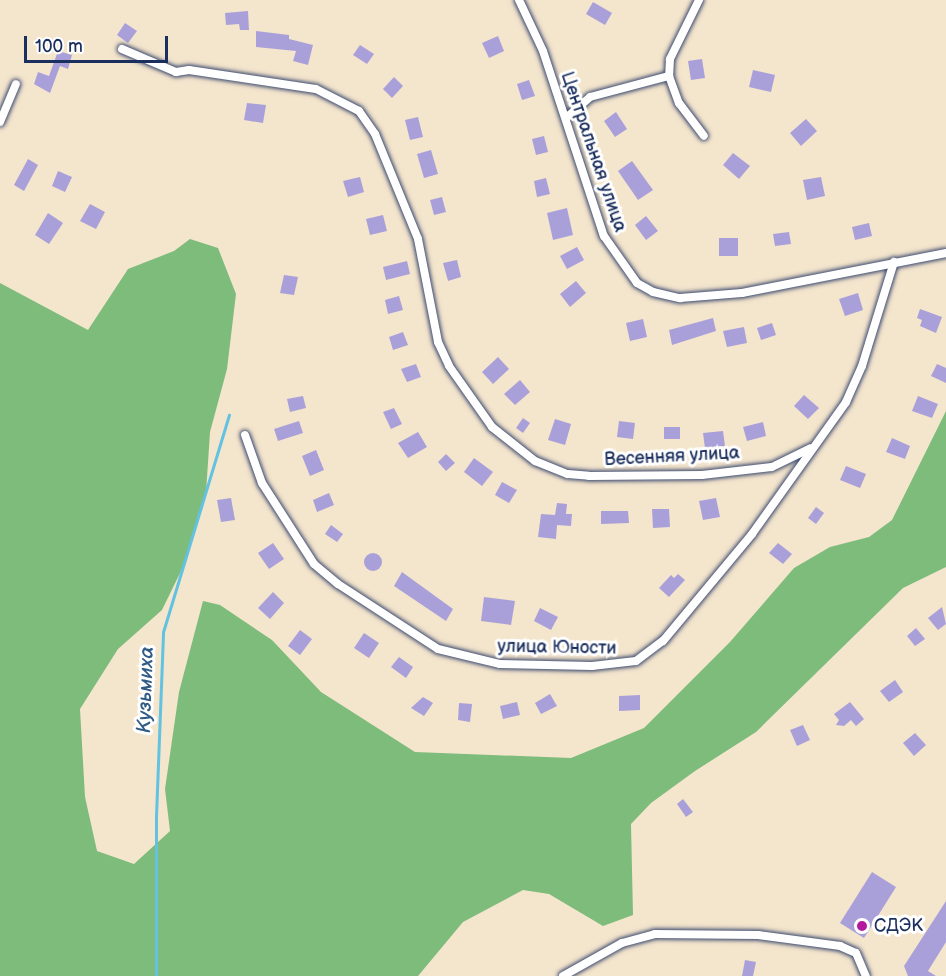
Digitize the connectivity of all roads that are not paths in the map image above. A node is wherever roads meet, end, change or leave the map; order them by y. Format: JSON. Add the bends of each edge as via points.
{"nodes":[{"id":1,"x":519,"y":0,"type":"edge"},
{"id":2,"x":699,"y":0,"type":"edge"},
{"id":3,"x":122,"y":49,"type":"dead end"},
{"id":4,"x":669,"y":76,"type":"junction"},
{"id":5,"x":16,"y":84,"type":"dead end"},
{"id":6,"x":566,"y":118,"type":"junction"},
{"id":7,"x":0,"y":122,"type":"edge"},
{"id":8,"x":704,"y":135,"type":"dead end"},
{"id":9,"x":946,"y":253,"type":"edge"},
{"id":10,"x":894,"y":262,"type":"junction"},
{"id":11,"x":245,"y":435,"type":"dead end"},
{"id":12,"x":812,"y":447,"type":"junction"},
{"id":13,"x":563,"y":976,"type":"edge"},
{"id":14,"x":866,"y":976,"type":"edge"}],
"edges":[{"from":1,"to":6,"type":"street","name":"Центральная улица","via":[[543,51]]},
{"from":2,"to":4,"type":"street","via":[[670,59]]},
{"from":3,"to":12,"type":"street","name":"Весенняя улица","via":[[176,72],[189,70],[316,89],[359,111],[375,134],[418,239],[438,342],[449,366],[492,427],[536,461],[568,474],[590,476],[702,475],[772,467]]},
{"from":4,"to":6,"type":"street","via":[[590,97]]},
{"from":4,"to":8,"type":"street","via":[[679,103]]},
{"from":5,"to":7,"type":"street"},
{"from":6,"to":10,"type":"street","name":"Центральная улица","via":[[604,236],[624,270],[652,292],[680,298],[742,293]]},
{"from":9,"to":10,"type":"street","name":"Центральная улица"},
{"from":10,"to":12,"type":"street","name":"улица Юности","via":[[862,366],[846,402]]},
{"from":11,"to":12,"type":"street","name":"улица Юности","via":[[252,461],[280,514],[314,564],[338,584],[438,649],[500,664],[592,666],[636,661],[663,640],[752,534]]},
{"from":13,"to":14,"type":"street","via":[[622,943],[655,934],[758,935],[840,946],[856,953]]}]}
